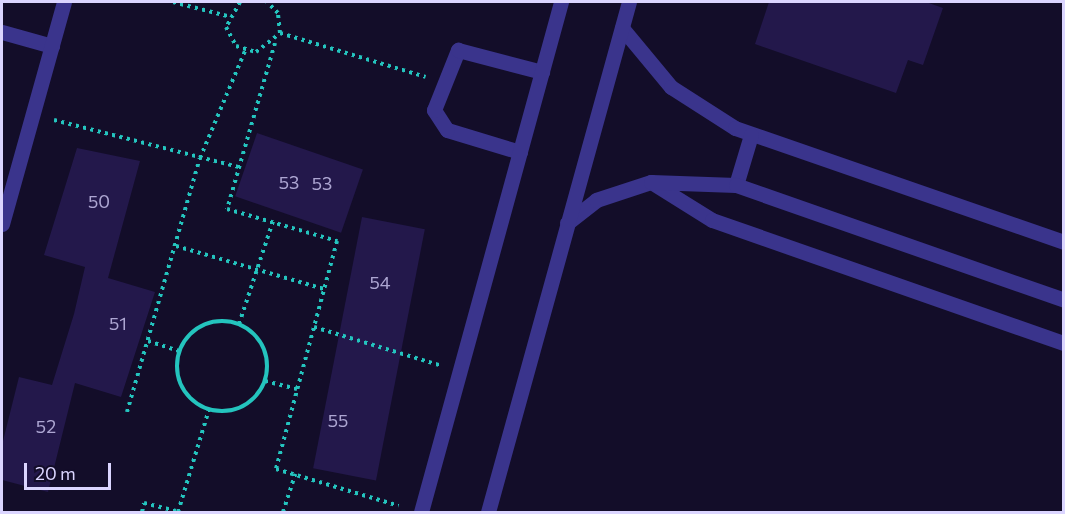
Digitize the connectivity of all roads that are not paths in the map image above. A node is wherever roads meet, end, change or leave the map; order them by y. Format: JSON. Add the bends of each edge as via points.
{"nodes":[{"id":1,"x":64,"y":2,"type":"edge"},
{"id":2,"x":561,"y":2,"type":"edge"},
{"id":3,"x":629,"y":2,"type":"edge"},
{"id":4,"x":622,"y":28,"type":"junction"},
{"id":5,"x":2,"y":32,"type":"edge"},
{"id":6,"x":52,"y":46,"type":"junction"},
{"id":7,"x":542,"y":72,"type":"junction"},
{"id":8,"x":751,"y":135,"type":"junction"},
{"id":9,"x":520,"y":152,"type":"junction"},
{"id":10,"x":651,"y":182,"type":"junction"},
{"id":11,"x":736,"y":185,"type":"junction"},
{"id":12,"x":567,"y":223,"type":"junction"},
{"id":13,"x":2,"y":224,"type":"edge"},
{"id":14,"x":1064,"y":242,"type":"edge"},
{"id":15,"x":1064,"y":300,"type":"edge"},
{"id":16,"x":1064,"y":343,"type":"edge"},
{"id":17,"x":415,"y":511,"type":"edge"},
{"id":18,"x":488,"y":513,"type":"edge"}],
"edges":[{"from":1,"to":6,"type":"street"},
{"from":2,"to":7,"type":"street"},
{"from":3,"to":4,"type":"street"},
{"from":4,"to":8,"type":"street","via":[[671,87],[712,117]]},
{"from":4,"to":12,"type":"street"},
{"from":5,"to":6,"type":"street"},
{"from":6,"to":13,"type":"street"},
{"from":7,"to":9,"type":"street"},
{"from":7,"to":9,"type":"street","via":[[463,48],[453,54],[434,110],[442,127]]},
{"from":8,"to":11,"type":"street"},
{"from":8,"to":14,"type":"street"},
{"from":9,"to":17,"type":"street","via":[[460,371]]},
{"from":10,"to":11,"type":"street"},
{"from":10,"to":12,"type":"street","via":[[596,200]]},
{"from":10,"to":16,"type":"street","via":[[712,220]]},
{"from":11,"to":15,"type":"street"},
{"from":12,"to":18,"type":"street"}]}
